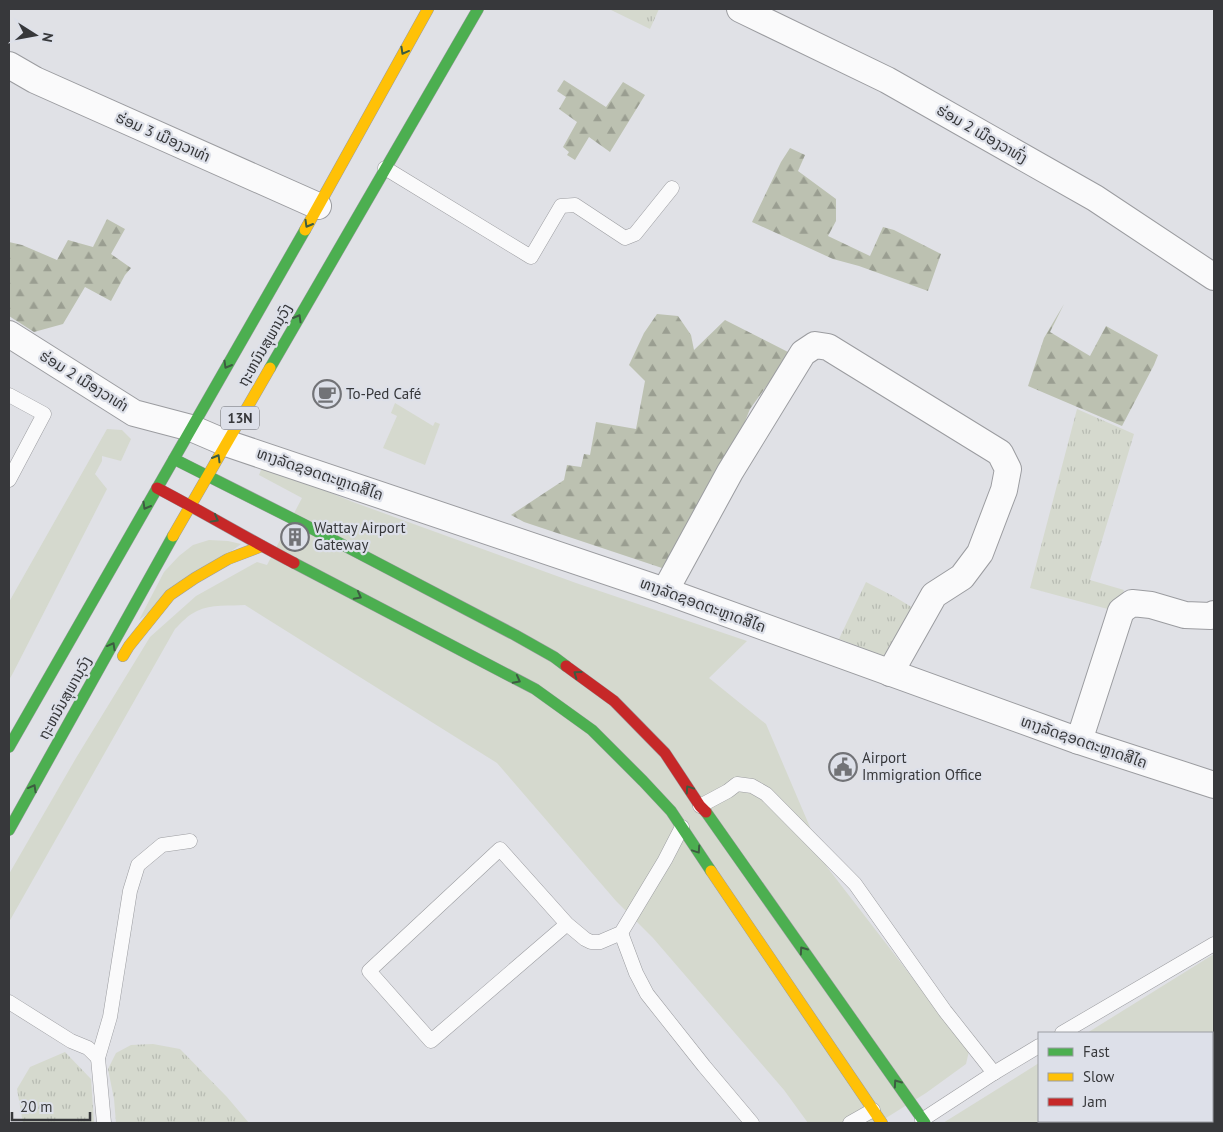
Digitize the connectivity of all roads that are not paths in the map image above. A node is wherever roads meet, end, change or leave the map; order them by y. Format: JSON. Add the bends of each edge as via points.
{"nodes":[{"id":1,"x":428,"y":9,"type":"edge"},
{"id":2,"x":478,"y":9,"type":"edge"},
{"id":3,"x":740,"y":9,"type":"edge"},
{"id":4,"x":9,"y":66,"type":"edge"},
{"id":5,"x":385,"y":168,"type":"junction"},
{"id":6,"x":672,"y":188,"type":"dead end"},
{"id":7,"x":318,"y":206,"type":"junction"},
{"id":8,"x":1214,"y":277,"type":"edge"},
{"id":9,"x":9,"y":334,"type":"edge"},
{"id":10,"x":9,"y":394,"type":"edge"},
{"id":11,"x":191,"y":428,"type":"junction"},
{"id":12,"x":226,"y":443,"type":"junction"},
{"id":13,"x":174,"y":459,"type":"junction"},
{"id":14,"x":208,"y":475,"type":"junction"},
{"id":15,"x":9,"y":480,"type":"edge"},
{"id":16,"x":157,"y":488,"type":"junction"},
{"id":17,"x":190,"y":505,"type":"junction"},
{"id":18,"x":262,"y":546,"type":"junction"},
{"id":19,"x":665,"y":591,"type":"junction"},
{"id":20,"x":1214,"y":614,"type":"edge"},
{"id":21,"x":119,"y":662,"type":"dead end"},
{"id":22,"x":890,"y":673,"type":"junction"},
{"id":23,"x":1079,"y":741,"type":"junction"},
{"id":24,"x":9,"y":746,"type":"edge"},
{"id":25,"x":60,"y":761,"type":"dead end"},
{"id":26,"x":1214,"y":785,"type":"edge"},
{"id":27,"x":695,"y":817,"type":"junction"},
{"id":28,"x":9,"y":832,"type":"edge"},
{"id":29,"x":190,"y":841,"type":"dead end"},
{"id":30,"x":567,"y":924,"type":"junction"},
{"id":31,"x":621,"y":933,"type":"junction"},
{"id":32,"x":1214,"y":944,"type":"edge"},
{"id":33,"x":9,"y":1002,"type":"edge"},
{"id":34,"x":1064,"y":1032,"type":"edge"},
{"id":35,"x":1038,"y":1047,"type":"edge"},
{"id":36,"x":98,"y":1058,"type":"junction"},
{"id":37,"x":994,"y":1073,"type":"junction"},
{"id":38,"x":873,"y":1110,"type":"junction"},
{"id":39,"x":922,"y":1122,"type":"edge"},
{"id":40,"x":104,"y":1123,"type":"edge"},
{"id":41,"x":752,"y":1123,"type":"edge"},
{"id":42,"x":850,"y":1123,"type":"edge"},
{"id":43,"x":882,"y":1123,"type":"edge"}],
"edges":[{"from":1,"to":7,"type":"main road","name":"ຖະຫນົນສຸພານຸວົງ","number":"13N","one_way":true},
{"from":2,"to":5,"type":"main road","name":"ຖະຫນົນສຸພານຸວົງ","number":"13N"},
{"from":3,"to":8,"type":"street","name":"ຮ່ອມ 2 ເມືອງວາທົ່ງ","via":[[887,80],[1095,198]]},
{"from":4,"to":7,"type":"street","name":"ຮ່ອມ 3 ເມືອງວາທ່າ"},
{"from":5,"to":6,"type":"lane","via":[[531,258],[561,206],[575,205],[625,238],[635,234]]},
{"from":12,"to":5,"type":"main road","name":"ຖະຫນົນສຸພານຸວົງ","number":"13N","one_way":true},
{"from":7,"to":11,"type":"main road","name":"ຖະຫນົນສຸພານຸວົງ","number":"13N","one_way":true},
{"from":9,"to":11,"type":"street","name":"ຮ່ອມ 2 ເມືອງວາທ່າ","via":[[134,413]]},
{"from":10,"to":15,"type":"lane","via":[[44,414]]},
{"from":11,"to":12,"type":"street","name":"ທາງລັດຊອດຕະຫຼາດສີໄຄ"},
{"from":11,"to":13,"type":"main road","name":"ຖະຫນົນສຸພານຸວົງ","number":"13N"},
{"from":14,"to":12,"type":"main road","name":"ຖະຫນົນສຸພານຸວົງ","number":"13N","one_way":true},
{"from":12,"to":19,"type":"street","name":"ທາງລັດຊອດຕະຫຼາດສີໄຄ"},
{"from":13,"to":14,"type":"main road"},
{"from":13,"to":16,"type":"main road","name":"ຖະຫນົນສຸພານຸວົງ","number":"13N"},
{"from":14,"to":17,"type":"main road","name":"ຖະຫນົນສຸພານຸວົງ","number":"13N"},
{"from":27,"to":14,"type":"main road","one_way":true,"via":[[665,753],[614,701],[554,656],[512,639]]},
{"from":16,"to":17,"type":"main road"},
{"from":16,"to":24,"type":"main road","name":"ຖະຫນົນສຸພານຸວົງ","number":"13N","one_way":true},
{"from":17,"to":18,"type":"main road","one_way":true},
{"from":28,"to":17,"type":"main road","name":"ຖະຫນົນສຸພານຸວົງ","number":"13N","one_way":true},
{"from":18,"to":21,"type":"main road","via":[[228,559],[170,594]]},
{"from":18,"to":27,"type":"main road","one_way":true,"via":[[498,664],[592,730],[671,811]]},
{"from":19,"to":22,"type":"street","name":"ທາງລັດຊອດຕະຫຼາດສີໄຄ"},
{"from":19,"to":22,"type":"street","via":[[730,472],[803,352],[815,345],[828,346],[1000,453],[1008,469],[1004,490],[980,553],[962,577],[934,595]]},
{"from":20,"to":23,"type":"street","via":[[1186,615],[1132,603],[1121,611]]},
{"from":22,"to":23,"type":"street","name":"ທາງລັດຊອດຕະຫຼາດສີໄຄ"},
{"from":23,"to":26,"type":"street","name":"ທາງລັດຊອດຕະຫຼາດສີໄຄ"},
{"from":25,"to":28,"type":"main road","via":[[36,803]]},
{"from":27,"to":31,"type":"lane","via":[[664,860]]},
{"from":27,"to":37,"type":"lane","via":[[737,784],[752,786],[766,794],[854,884]]},
{"from":27,"to":38,"type":"main road","one_way":true},
{"from":39,"to":27,"type":"main road","one_way":true},
{"from":29,"to":36,"type":"lane","via":[[162,844],[138,865],[130,891],[110,1017]]},
{"from":30,"to":30,"type":"lane","via":[[500,849],[369,971],[431,1041]]},
{"from":30,"to":31,"type":"lane","via":[[591,942],[600,942]]},
{"from":31,"to":41,"type":"lane","via":[[647,994]]},
{"from":32,"to":34,"type":"lane"},
{"from":33,"to":36,"type":"lane","via":[[71,1041],[88,1048]]},
{"from":35,"to":37,"type":"lane"},
{"from":36,"to":40,"type":"lane"},
{"from":37,"to":39,"type":"lane"},
{"from":38,"to":42,"type":"lane"},
{"from":38,"to":43,"type":"main road"}]}
